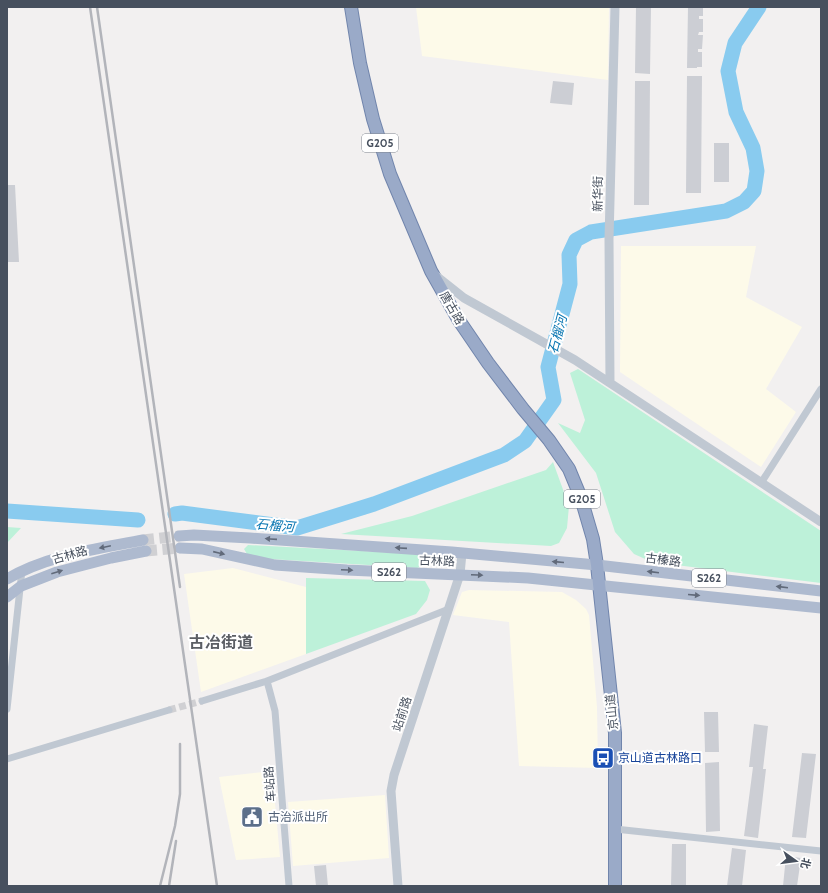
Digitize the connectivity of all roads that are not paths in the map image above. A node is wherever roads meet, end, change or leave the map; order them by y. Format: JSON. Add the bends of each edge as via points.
{"nodes":[{"id":1,"x":351,"y":7,"type":"edge"},
{"id":2,"x":615,"y":7,"type":"edge"},
{"id":3,"x":431,"y":272,"type":"junction"},
{"id":4,"x":610,"y":382,"type":"junction"},
{"id":5,"x":821,"y":389,"type":"edge"},
{"id":6,"x":761,"y":483,"type":"junction"},
{"id":7,"x":821,"y":522,"type":"edge"},
{"id":8,"x":179,"y":536,"type":"tunnel mouth"},
{"id":9,"x":143,"y":540,"type":"tunnel mouth"},
{"id":10,"x":180,"y":548,"type":"tunnel mouth"},
{"id":11,"x":146,"y":551,"type":"tunnel mouth"},
{"id":12,"x":462,"y":553,"type":"junction"},
{"id":13,"x":597,"y":565,"type":"junction"},
{"id":14,"x":22,"y":570,"type":"junction"},
{"id":15,"x":460,"y":574,"type":"junction"},
{"id":16,"x":7,"y":579,"type":"edge"},
{"id":17,"x":21,"y":586,"type":"junction"},
{"id":18,"x":599,"y":586,"type":"junction"},
{"id":19,"x":821,"y":591,"type":"edge"},
{"id":20,"x":7,"y":597,"type":"edge"},
{"id":21,"x":821,"y":608,"type":"edge"},
{"id":22,"x":448,"y":609,"type":"junction"},
{"id":23,"x":267,"y":681,"type":"junction"},
{"id":24,"x":202,"y":701,"type":"tunnel mouth"},
{"id":25,"x":7,"y":709,"type":"edge"},
{"id":26,"x":169,"y":710,"type":"tunnel mouth"},
{"id":27,"x":7,"y":759,"type":"edge"},
{"id":28,"x":615,"y":829,"type":"junction"},
{"id":29,"x":821,"y":851,"type":"edge"},
{"id":30,"x":289,"y":886,"type":"edge"},
{"id":31,"x":398,"y":886,"type":"edge"},
{"id":32,"x":615,"y":886,"type":"edge"}],
"edges":[{"from":1,"to":3,"type":"highway","name":"唐古路","number":"G205","via":[[373,119],[390,174]]},
{"from":2,"to":4,"type":"street","name":"新华街","via":[[609,239]]},
{"from":3,"to":4,"type":"street","via":[[464,298]]},
{"from":3,"to":13,"type":"highway","name":"唐古路","number":"G205","via":[[488,363],[569,469],[581,498]]},
{"from":4,"to":6,"type":"street"},
{"from":5,"to":6,"type":"street"},
{"from":6,"to":7,"type":"street"},
{"from":12,"to":8,"type":"main road","name":"古林路","number":"S262","one_way":true,"via":[[250,538]]},
{"from":9,"to":14,"type":"main road","name":"古林路","one_way":true,"via":[[63,556]]},
{"from":10,"to":15,"type":"main road","name":"古林路","number":"S262","one_way":true,"via":[[202,549],[276,565]]},
{"from":17,"to":11,"type":"main road","name":"古林路","one_way":true,"via":[[57,572]]},
{"from":13,"to":12,"type":"main road","name":"古林路","number":"S262","one_way":true},
{"from":12,"to":15,"type":"street","name":"站前路"},
{"from":13,"to":18,"type":"highway","name":"唐古路","number":"G205"},
{"from":19,"to":13,"type":"main road","name":"古榛路","number":"S262","one_way":true},
{"from":14,"to":16,"type":"main road","name":"古林路"},
{"from":14,"to":17,"type":"street"},
{"from":15,"to":18,"type":"main road","name":"古林路","number":"S262","one_way":true},
{"from":15,"to":22,"type":"street","name":"站前路"},
{"from":17,"to":20,"type":"main road","name":"古林路"},
{"from":17,"to":25,"type":"street"},
{"from":18,"to":21,"type":"main road","number":"S262","one_way":true},
{"from":18,"to":28,"type":"highway","name":"京山道","number":"G205","via":[[615,732]]},
{"from":22,"to":23,"type":"street"},
{"from":22,"to":31,"type":"street","name":"站前路","via":[[391,791]]},
{"from":23,"to":24,"type":"street"},
{"from":23,"to":30,"type":"street","name":"车站路","via":[[275,711]]},
{"from":26,"to":27,"type":"street"},
{"from":28,"to":29,"type":"street"},
{"from":28,"to":32,"type":"highway","name":"京山道","number":"G205"}]}
